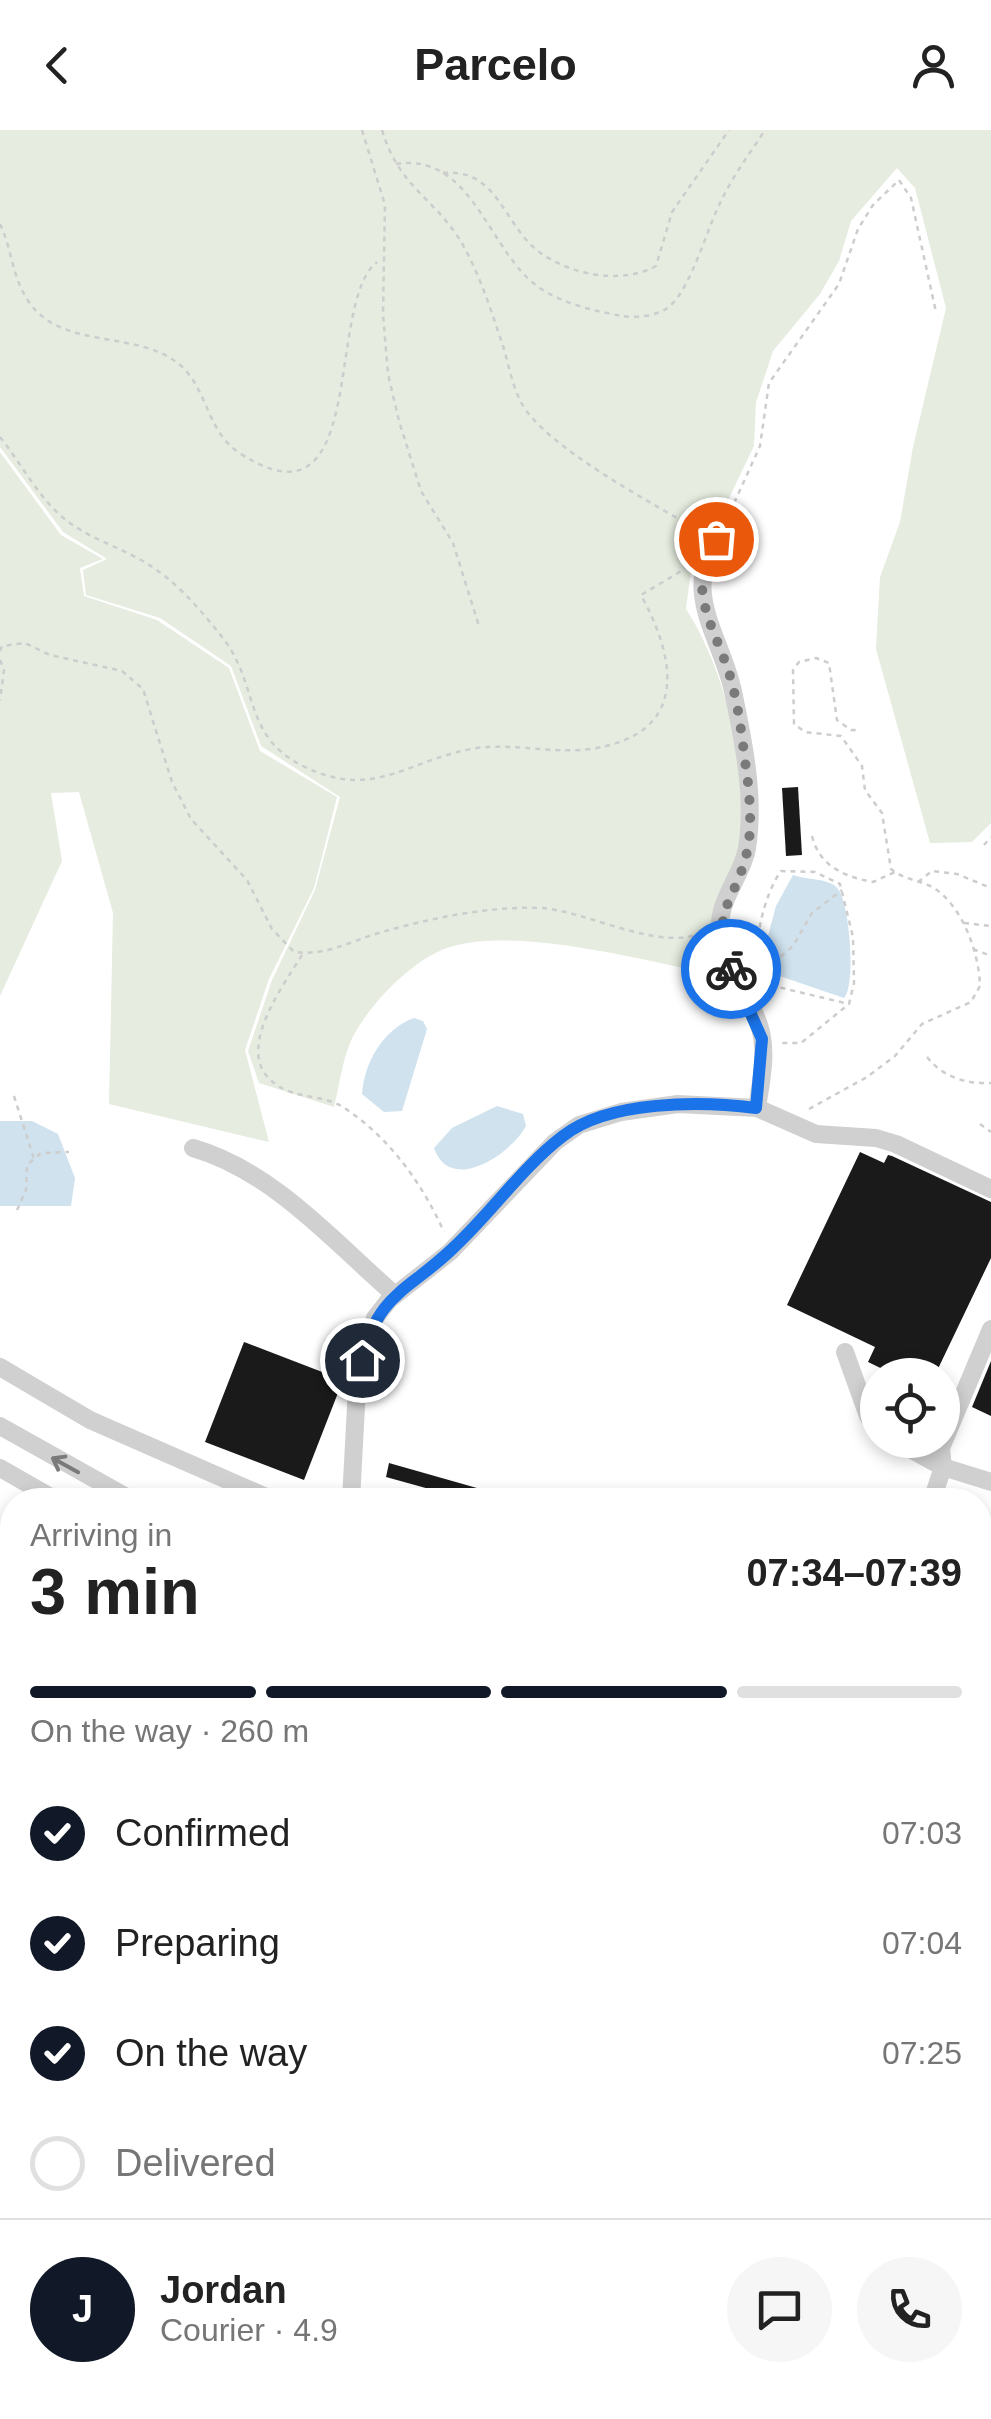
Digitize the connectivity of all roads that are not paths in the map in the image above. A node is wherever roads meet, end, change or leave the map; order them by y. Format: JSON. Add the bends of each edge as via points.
{"nodes":[{"id":1,"x":716,"y":539,"type":"road end"},
{"id":2,"x":756,"y":1108,"type":"junction"},
{"id":3,"x":193,"y":1148,"type":"dead end"},
{"id":4,"x":991,"y":1189,"type":"edge"},
{"id":5,"x":395,"y":1295,"type":"junction"},
{"id":6,"x":991,"y":1328,"type":"edge"},
{"id":7,"x":844,"y":1352,"type":"dead end"},
{"id":8,"x":0,"y":1367,"type":"edge"},
{"id":9,"x":860,"y":1395,"type":"edge"},
{"id":10,"x":0,"y":1426,"type":"edge"},
{"id":11,"x":927,"y":1458,"type":"edge"},
{"id":12,"x":943,"y":1467,"type":"junction"},
{"id":13,"x":0,"y":1468,"type":"edge"},
{"id":14,"x":991,"y":1482,"type":"edge"},
{"id":15,"x":35,"y":1488,"type":"edge"},
{"id":16,"x":111,"y":1488,"type":"edge"},
{"id":17,"x":246,"y":1488,"type":"edge"},
{"id":18,"x":352,"y":1488,"type":"edge"},
{"id":19,"x":936,"y":1488,"type":"edge"}],
"edges":[{"from":1,"to":2,"type":"street","via":[[700,585],[734,696],[749,808],[747,852],[721,918],[732,974],[762,1043]]},
{"from":2,"to":4,"type":"street","via":[[816,1134],[896,1144]]},
{"from":2,"to":5,"type":"street","via":[[678,1104],[578,1126],[450,1252]]},
{"from":3,"to":5,"type":"street","via":[[272,1188]]},
{"from":5,"to":18,"type":"street","via":[[375,1318],[362,1360]]},
{"from":6,"to":12,"type":"street","via":[[941,1448]]},
{"from":7,"to":9,"type":"street"},
{"from":8,"to":17,"type":"street","via":[[90,1420]]},
{"from":16,"to":10,"type":"street","one_way":true},
{"from":11,"to":12,"type":"street"},
{"from":12,"to":14,"type":"street"},
{"from":12,"to":19,"type":"street"},
{"from":13,"to":15,"type":"street"}]}
